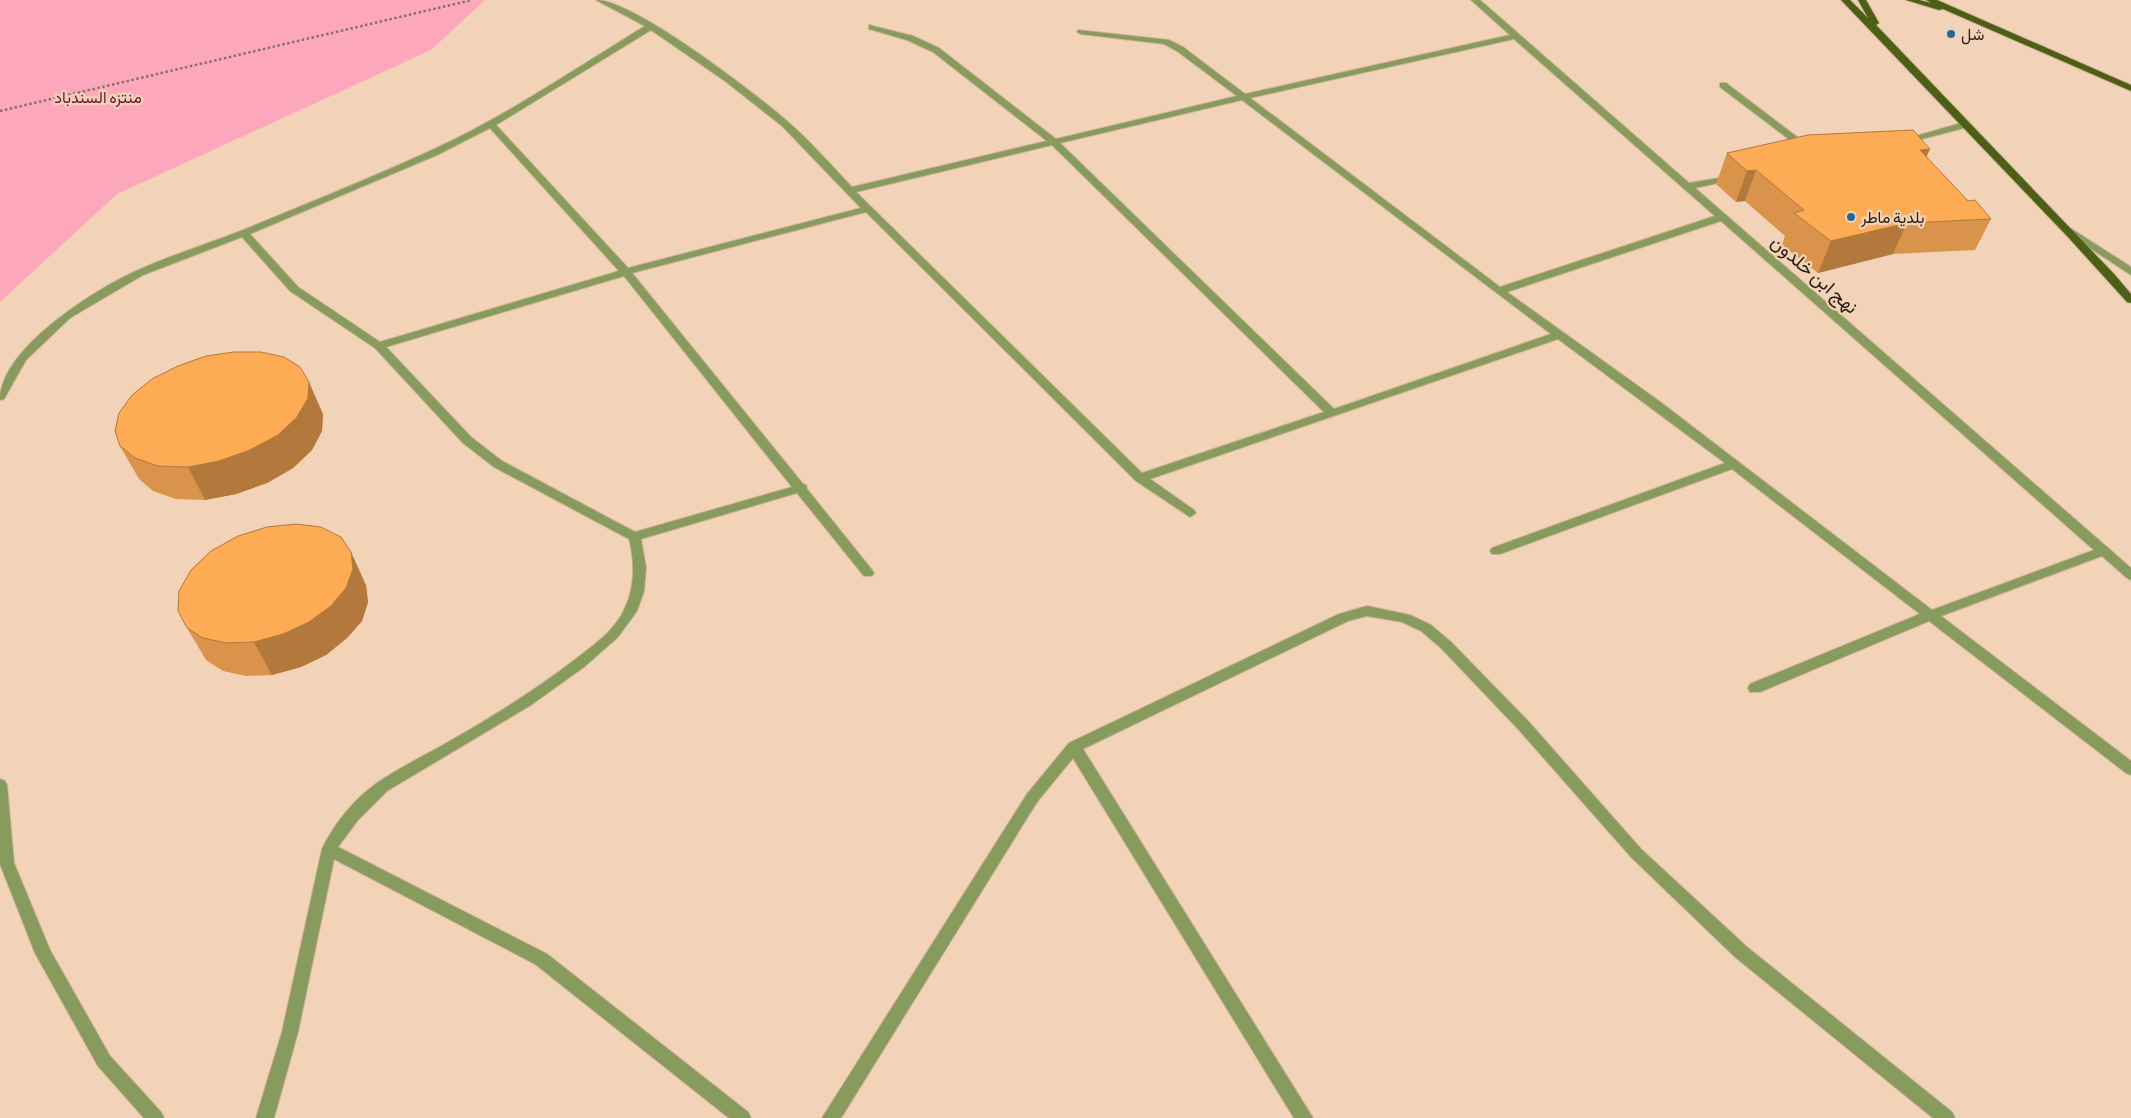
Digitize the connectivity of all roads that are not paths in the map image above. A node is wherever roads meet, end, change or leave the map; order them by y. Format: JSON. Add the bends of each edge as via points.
{"nodes":[{"id":1,"x":600,"y":0,"type":"edge"},
{"id":2,"x":1474,"y":0,"type":"edge"},
{"id":3,"x":1845,"y":0,"type":"edge"},
{"id":4,"x":1862,"y":0,"type":"edge"},
{"id":5,"x":1910,"y":0,"type":"edge"},
{"id":6,"x":1930,"y":0,"type":"edge"},
{"id":7,"x":1963,"y":14,"type":"junction"},
{"id":8,"x":651,"y":26,"type":"junction"},
{"id":9,"x":872,"y":27,"type":"dead end"},
{"id":10,"x":1081,"y":32,"type":"dead end"},
{"id":11,"x":1515,"y":36,"type":"junction"},
{"id":12,"x":1883,"y":36,"type":"junction"},
{"id":13,"x":1723,"y":85,"type":"dead end"},
{"id":14,"x":2131,"y":88,"type":"edge"},
{"id":15,"x":1244,"y":97,"type":"junction"},
{"id":16,"x":491,"y":124,"type":"junction"},
{"id":17,"x":1965,"y":126,"type":"junction"},
{"id":18,"x":1054,"y":142,"type":"junction"},
{"id":19,"x":1888,"y":144,"type":"edge"},
{"id":20,"x":1814,"y":155,"type":"edge"},
{"id":21,"x":1745,"y":175,"type":"edge"},
{"id":22,"x":1688,"y":186,"type":"junction"},
{"id":23,"x":851,"y":190,"type":"junction"},
{"id":24,"x":868,"y":209,"type":"junction"},
{"id":25,"x":1722,"y":217,"type":"junction"},
{"id":26,"x":2067,"y":230,"type":"junction"},
{"id":27,"x":244,"y":233,"type":"junction"},
{"id":28,"x":626,"y":272,"type":"junction"},
{"id":29,"x":2131,"y":272,"type":"edge"},
{"id":30,"x":1499,"y":291,"type":"junction"},
{"id":31,"x":2131,"y":300,"type":"edge"},
{"id":32,"x":1560,"y":335,"type":"junction"},
{"id":33,"x":379,"y":346,"type":"junction"},
{"id":34,"x":0,"y":396,"type":"edge"},
{"id":35,"x":1330,"y":412,"type":"junction"},
{"id":36,"x":1732,"y":465,"type":"junction"},
{"id":37,"x":1140,"y":478,"type":"junction"},
{"id":38,"x":802,"y":488,"type":"junction"},
{"id":39,"x":1190,"y":513,"type":"dead end"},
{"id":40,"x":634,"y":537,"type":"junction"},
{"id":41,"x":1496,"y":551,"type":"dead end"},
{"id":42,"x":2103,"y":552,"type":"junction"},
{"id":43,"x":868,"y":572,"type":"dead end"},
{"id":44,"x":2131,"y":575,"type":"edge"},
{"id":45,"x":1931,"y":615,"type":"junction"},
{"id":46,"x":1756,"y":688,"type":"dead end"},
{"id":47,"x":1074,"y":747,"type":"junction"},
{"id":48,"x":2131,"y":769,"type":"edge"},
{"id":49,"x":0,"y":785,"type":"edge"},
{"id":50,"x":329,"y":849,"type":"junction"},
{"id":51,"x":155,"y":1118,"type":"edge"},
{"id":52,"x":265,"y":1118,"type":"edge"},
{"id":53,"x":742,"y":1118,"type":"edge"},
{"id":54,"x":830,"y":1118,"type":"edge"},
{"id":55,"x":1304,"y":1118,"type":"edge"},
{"id":56,"x":1946,"y":1118,"type":"edge"}],
"edges":[{"from":1,"to":8,"type":"street"},
{"from":2,"to":11,"type":"street","name":"نهج ابن خلدون"},
{"from":3,"to":12,"type":"main road"},
{"from":4,"to":12,"type":"main road"},
{"from":5,"to":7,"type":"main road"},
{"from":6,"to":7,"type":"main road"},
{"from":7,"to":14,"type":"main road"},
{"from":8,"to":16,"type":"street"},
{"from":8,"to":23,"type":"street","via":[[728,79],[785,124]]},
{"from":9,"to":18,"type":"street","via":[[936,50]]},
{"from":10,"to":15,"type":"street","via":[[1172,44]]},
{"from":11,"to":15,"type":"street"},
{"from":11,"to":22,"type":"street","name":"نهج ابن خلدون"},
{"from":12,"to":17,"type":"main road"},
{"from":13,"to":20,"type":"street"},
{"from":15,"to":18,"type":"street"},
{"from":15,"to":30,"type":"street"},
{"from":16,"to":27,"type":"street","via":[[434,153]]},
{"from":16,"to":28,"type":"street"},
{"from":17,"to":19,"type":"street"},
{"from":17,"to":26,"type":"main road"},
{"from":18,"to":23,"type":"street"},
{"from":18,"to":35,"type":"street"},
{"from":21,"to":22,"type":"street"},
{"from":22,"to":25,"type":"street","name":"نهج ابن خلدون"},
{"from":23,"to":24,"type":"street"},
{"from":24,"to":28,"type":"street"},
{"from":24,"to":37,"type":"street"},
{"from":25,"to":30,"type":"street"},
{"from":25,"to":42,"type":"street","name":"نهج ابن خلدون","via":[[1900,370]]},
{"from":26,"to":29,"type":"street"},
{"from":26,"to":31,"type":"main road"},
{"from":27,"to":33,"type":"street","via":[[294,289]]},
{"from":27,"to":34,"type":"street","via":[[139,273],[66,316],[22,358]]},
{"from":28,"to":33,"type":"street"},
{"from":28,"to":38,"type":"street"},
{"from":30,"to":32,"type":"street"},
{"from":32,"to":35,"type":"street"},
{"from":32,"to":36,"type":"street"},
{"from":33,"to":40,"type":"street","via":[[467,440],[498,464]]},
{"from":35,"to":37,"type":"street"},
{"from":36,"to":41,"type":"street"},
{"from":36,"to":45,"type":"street"},
{"from":37,"to":39,"type":"street"},
{"from":38,"to":40,"type":"street"},
{"from":38,"to":43,"type":"street"},
{"from":40,"to":50,"type":"street","via":[[640,553],[640,574],[625,620],[590,655],[537,696],[382,787],[340,828]]},
{"from":42,"to":44,"type":"street","name":"نهج ابن خلدون"},
{"from":42,"to":45,"type":"street"},
{"from":45,"to":46,"type":"street"},
{"from":45,"to":48,"type":"street"},
{"from":47,"to":54,"type":"street","via":[[1032,798]]},
{"from":47,"to":55,"type":"street"},
{"from":47,"to":56,"type":"street","via":[[1344,616],[1367,611],[1405,618],[1426,628],[1446,646],[1524,726],[1636,853],[1741,952]]},
{"from":49,"to":51,"type":"street","via":[[7,863],[43,953],[104,1061]]},
{"from":50,"to":52,"type":"street","via":[[290,1032]]},
{"from":50,"to":53,"type":"street","via":[[541,959]]}]}
